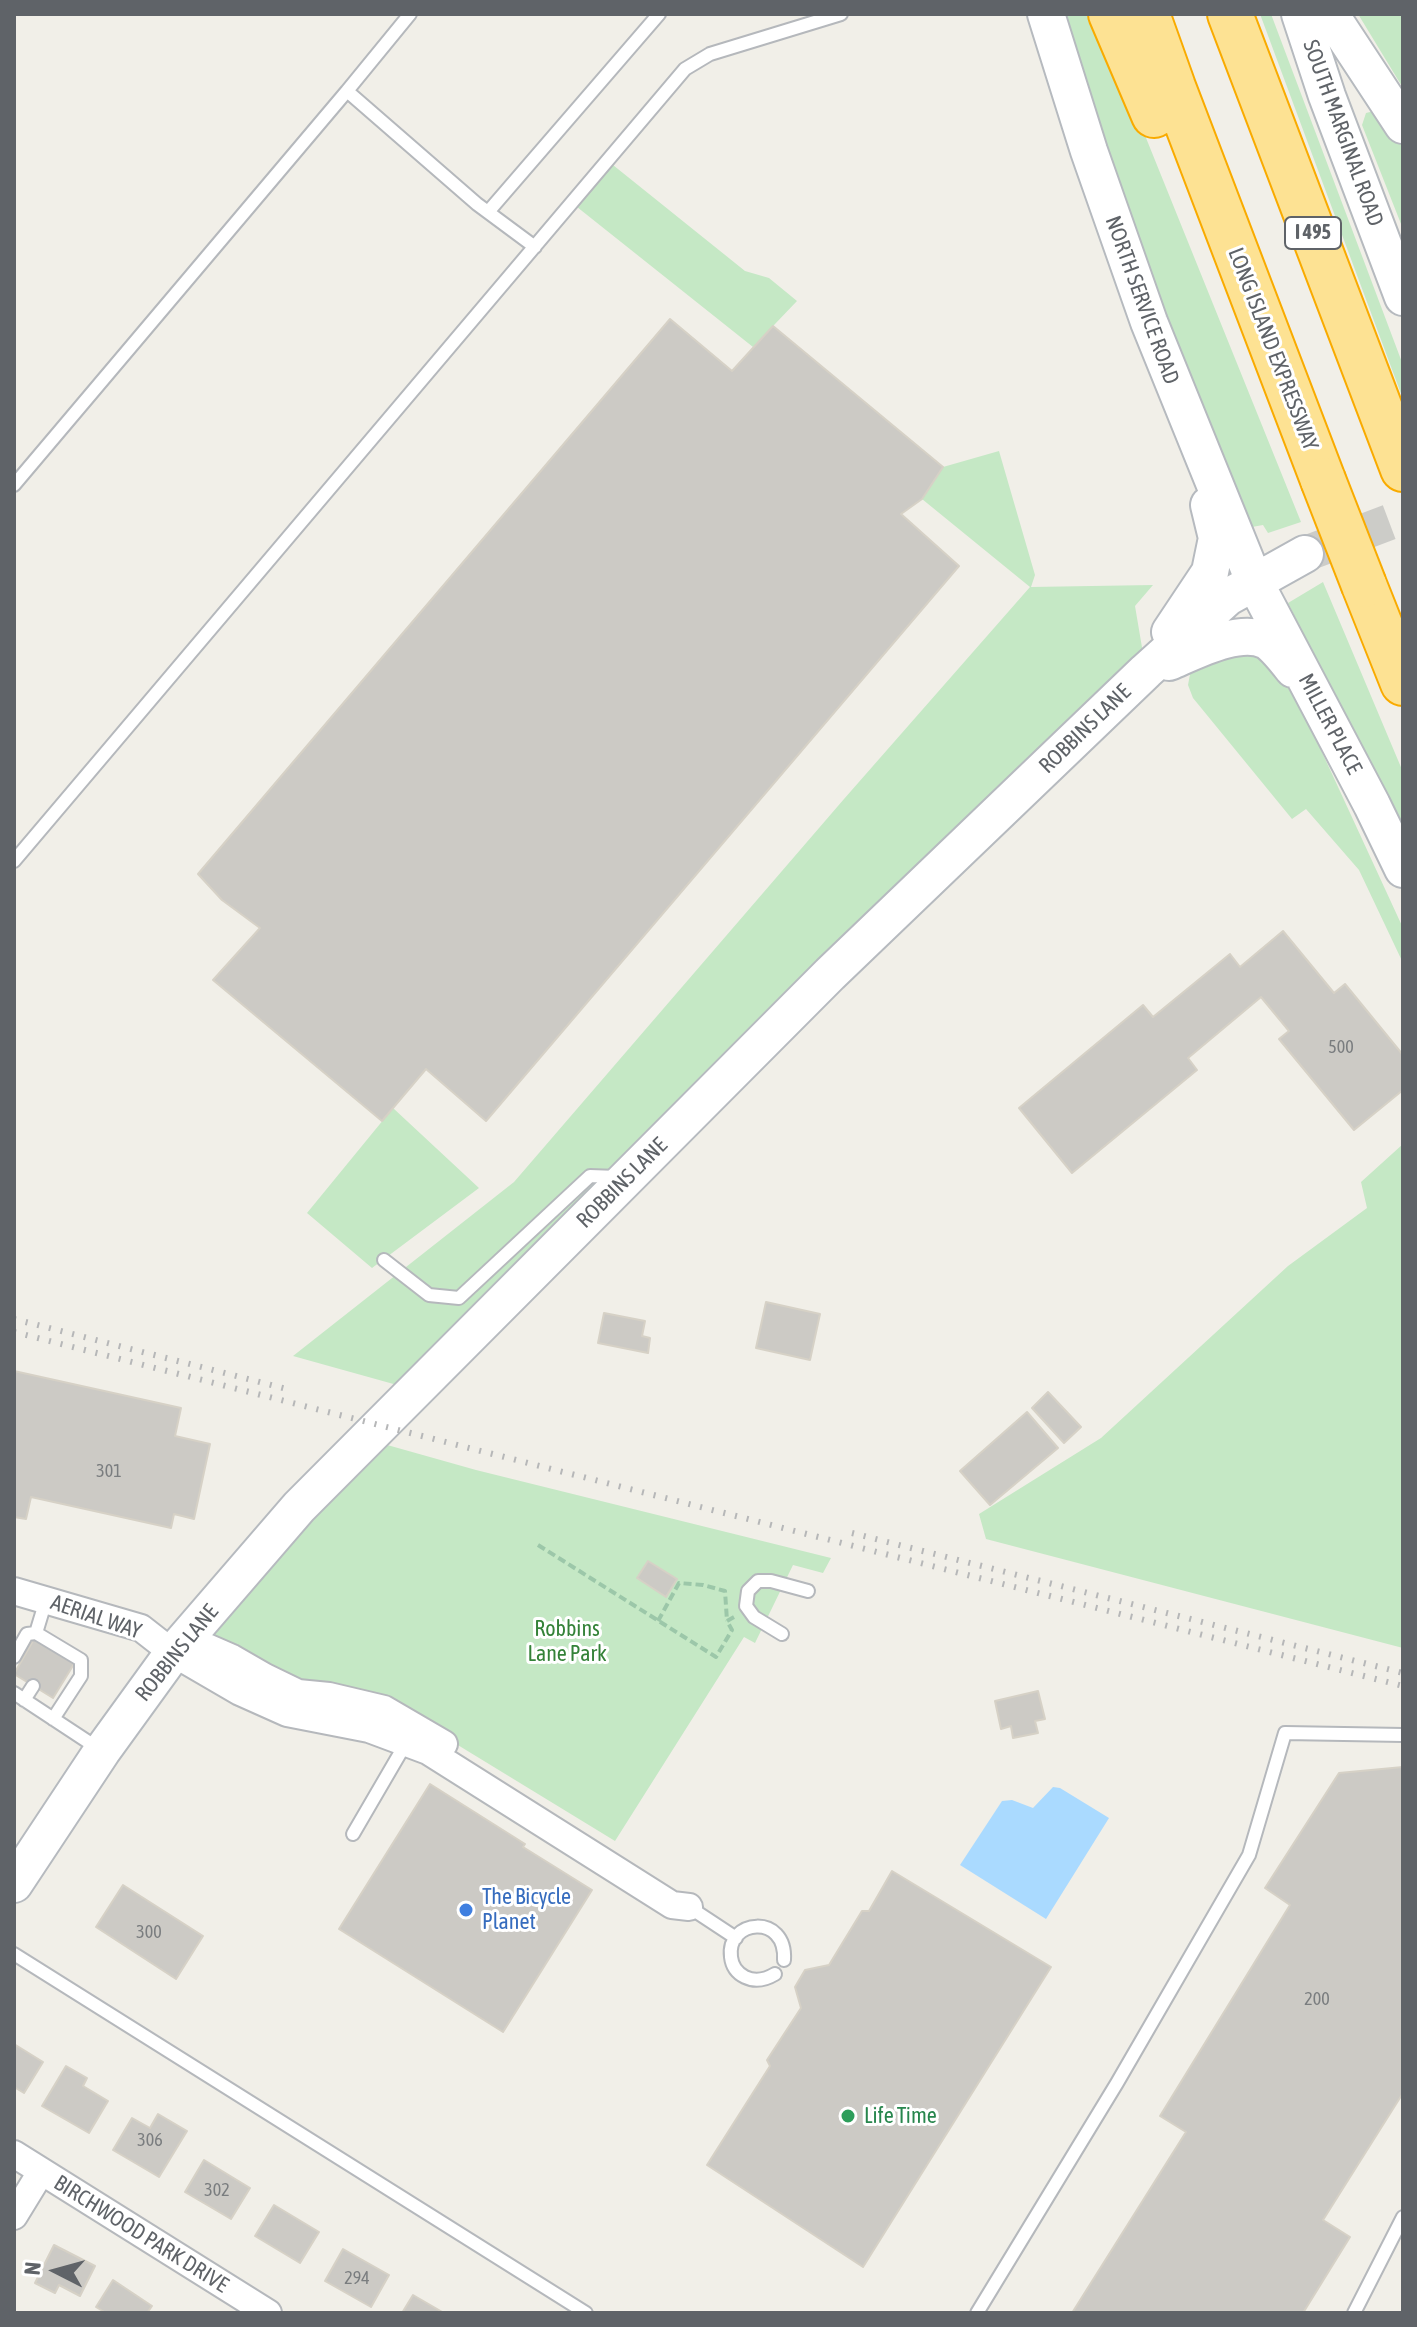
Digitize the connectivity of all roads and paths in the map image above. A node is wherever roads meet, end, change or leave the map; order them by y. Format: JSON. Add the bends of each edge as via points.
{"nodes":[{"id":1,"x":410,"y":14,"type":"edge"},
{"id":2,"x":659,"y":14,"type":"edge"},
{"id":3,"x":841,"y":14,"type":"edge"},
{"id":4,"x":1046,"y":14,"type":"edge"},
{"id":5,"x":1111,"y":14,"type":"edge"},
{"id":6,"x":1147,"y":14,"type":"edge"},
{"id":7,"x":1230,"y":14,"type":"edge"},
{"id":8,"x":1300,"y":14,"type":"edge"},
{"id":9,"x":1330,"y":14,"type":"edge"},
{"id":10,"x":347,"y":91,"type":"junction"},
{"id":11,"x":1403,"y":125,"type":"edge"},
{"id":12,"x":488,"y":212,"type":"junction"},
{"id":13,"x":535,"y":247,"type":"junction"},
{"id":14,"x":1403,"y":297,"type":"edge"},
{"id":15,"x":1285,"y":381,"type":"junction"},
{"id":16,"x":1183,"y":411,"type":"junction"},
{"id":17,"x":1400,"y":460,"type":"edge"},
{"id":18,"x":14,"y":485,"type":"edge"},
{"id":19,"x":1305,"y":554,"type":"tunnel mouth"},
{"id":20,"x":1254,"y":581,"type":"junction"},
{"id":21,"x":1146,"y":671,"type":"junction"},
{"id":22,"x":1403,"y":683,"type":"edge"},
{"id":23,"x":1336,"y":736,"type":"junction"},
{"id":24,"x":14,"y":861,"type":"edge"},
{"id":25,"x":1403,"y":869,"type":"edge"},
{"id":26,"x":628,"y":1177,"type":"junction"},
{"id":27,"x":384,"y":1260,"type":"dead end"},
{"id":28,"x":538,"y":1545,"type":"dead end"},
{"id":29,"x":14,"y":1591,"type":"edge"},
{"id":30,"x":808,"y":1591,"type":"dead end"},
{"id":31,"x":46,"y":1600,"type":"junction"},
{"id":32,"x":749,"y":1610,"type":"junction"},
{"id":33,"x":658,"y":1621,"type":"junction"},
{"id":34,"x":727,"y":1621,"type":"junction"},
{"id":35,"x":36,"y":1633,"type":"junction"},
{"id":36,"x":782,"y":1634,"type":"dead end"},
{"id":37,"x":180,"y":1645,"type":"junction"},
{"id":38,"x":14,"y":1657,"type":"edge"},
{"id":39,"x":33,"y":1686,"type":"dead end"},
{"id":40,"x":19,"y":1696,"type":"edge"},
{"id":41,"x":53,"y":1719,"type":"junction"},
{"id":42,"x":1403,"y":1735,"type":"edge"},
{"id":43,"x":406,"y":1743,"type":"junction"},
{"id":44,"x":102,"y":1751,"type":"junction"},
{"id":45,"x":353,"y":1834,"type":"dead end"},
{"id":46,"x":14,"y":1884,"type":"edge"},
{"id":47,"x":689,"y":1907,"type":"junction"},
{"id":48,"x":736,"y":1938,"type":"junction"},
{"id":49,"x":14,"y":1954,"type":"edge"},
{"id":50,"x":784,"y":1960,"type":"dead end"},
{"id":51,"x":775,"y":1974,"type":"dead end"},
{"id":52,"x":14,"y":2154,"type":"edge"},
{"id":53,"x":41,"y":2172,"type":"junction"},
{"id":54,"x":14,"y":2216,"type":"edge"},
{"id":55,"x":1403,"y":2217,"type":"edge"},
{"id":56,"x":268,"y":2313,"type":"edge"},
{"id":57,"x":586,"y":2313,"type":"edge"},
{"id":58,"x":977,"y":2313,"type":"edge"},
{"id":59,"x":1354,"y":2313,"type":"edge"}],
"edges":[{"from":1,"to":10,"type":"lane"},
{"from":2,"to":12,"type":"lane"},
{"from":3,"to":13,"type":"lane","via":[[710,54],[685,69]]},
{"from":4,"to":16,"type":"street","name":"NORTH SERVICE ROAD","via":[[1089,151]]},
{"from":5,"to":15,"type":"highway","via":[[1223,284],[1245,329]]},
{"from":6,"to":15,"type":"highway","name":"LONG ISLAND EXPRESSWAY"},
{"from":7,"to":17,"type":"highway","number":"I 495"},
{"from":8,"to":14,"type":"street","name":"SOUTH MARGINAL ROAD"},
{"from":9,"to":11,"type":"street"},
{"from":10,"to":12,"type":"lane"},
{"from":10,"to":18,"type":"lane"},
{"from":12,"to":13,"type":"lane"},
{"from":13,"to":24,"type":"lane"},
{"from":15,"to":22,"type":"highway","name":"LONG ISLAND EXPRESSWAY","bridge":true},
{"from":16,"to":20,"type":"street","name":"NORTH SERVICE ROAD"},
{"from":16,"to":21,"type":"street","via":[[1214,522],[1215,553],[1210,572]]},
{"from":19,"to":20,"type":"street","name":"ROBBINS LANE"},
{"from":20,"to":21,"type":"street","name":"ROBBINS LANE","via":[[1228,597]]},
{"from":20,"to":23,"type":"street","name":"MILLER PLACE"},
{"from":21,"to":23,"type":"street","via":[[1224,641],[1248,636],[1267,642],[1292,666]]},
{"from":21,"to":26,"type":"street","name":"ROBBINS LANE","via":[[830,974]]},
{"from":23,"to":25,"type":"street","name":"MILLER PLACE"},
{"from":26,"to":27,"type":"lane","via":[[590,1176],[459,1298],[429,1295]]},
{"from":26,"to":37,"type":"street","name":"ROBBINS LANE","via":[[299,1507]]},
{"from":28,"to":33,"type":"path"},
{"from":29,"to":31,"type":"street","name":"AERIAL WAY"},
{"from":30,"to":32,"type":"lane","via":[[758,1581],[748,1591]]},
{"from":31,"to":35,"type":"lane"},
{"from":31,"to":37,"type":"street","name":"AERIAL WAY"},
{"from":32,"to":34,"type":"path"},
{"from":32,"to":36,"type":"lane"},
{"from":33,"to":34,"type":"path","via":[[716,1657],[732,1630]]},
{"from":33,"to":34,"type":"path","via":[[679,1583],[725,1591]]},
{"from":35,"to":38,"type":"lane","via":[[27,1634]]},
{"from":35,"to":41,"type":"lane","via":[[81,1660],[81,1676]]},
{"from":37,"to":43,"type":"street","via":[[240,1692],[287,1713],[369,1729]]},
{"from":37,"to":44,"type":"street","name":"ROBBINS LANE"},
{"from":37,"to":47,"type":"street","via":[[232,1658],[298,1693],[384,1709],[680,1891]]},
{"from":39,"to":40,"type":"lane"},
{"from":40,"to":41,"type":"lane"},
{"from":41,"to":44,"type":"lane"},
{"from":42,"to":58,"type":"lane","via":[[1285,1733],[1249,1855]]},
{"from":43,"to":45,"type":"lane"},
{"from":43,"to":47,"type":"street","via":[[428,1751],[672,1905]]},
{"from":44,"to":46,"type":"street","name":"ROBBINS LANE"},
{"from":47,"to":48,"type":"lane"},
{"from":48,"to":50,"type":"lane","via":[[749,1928],[766,1928],[779,1937]]},
{"from":48,"to":51,"type":"lane","via":[[731,1954],[740,1974],[753,1980]]},
{"from":49,"to":57,"type":"lane"},
{"from":52,"to":53,"type":"street","name":"BIRCHWOOD PARK DRIVE"},
{"from":53,"to":54,"type":"street"},
{"from":53,"to":56,"type":"street","name":"BIRCHWOOD PARK DRIVE"},
{"from":55,"to":59,"type":"lane"}]}
